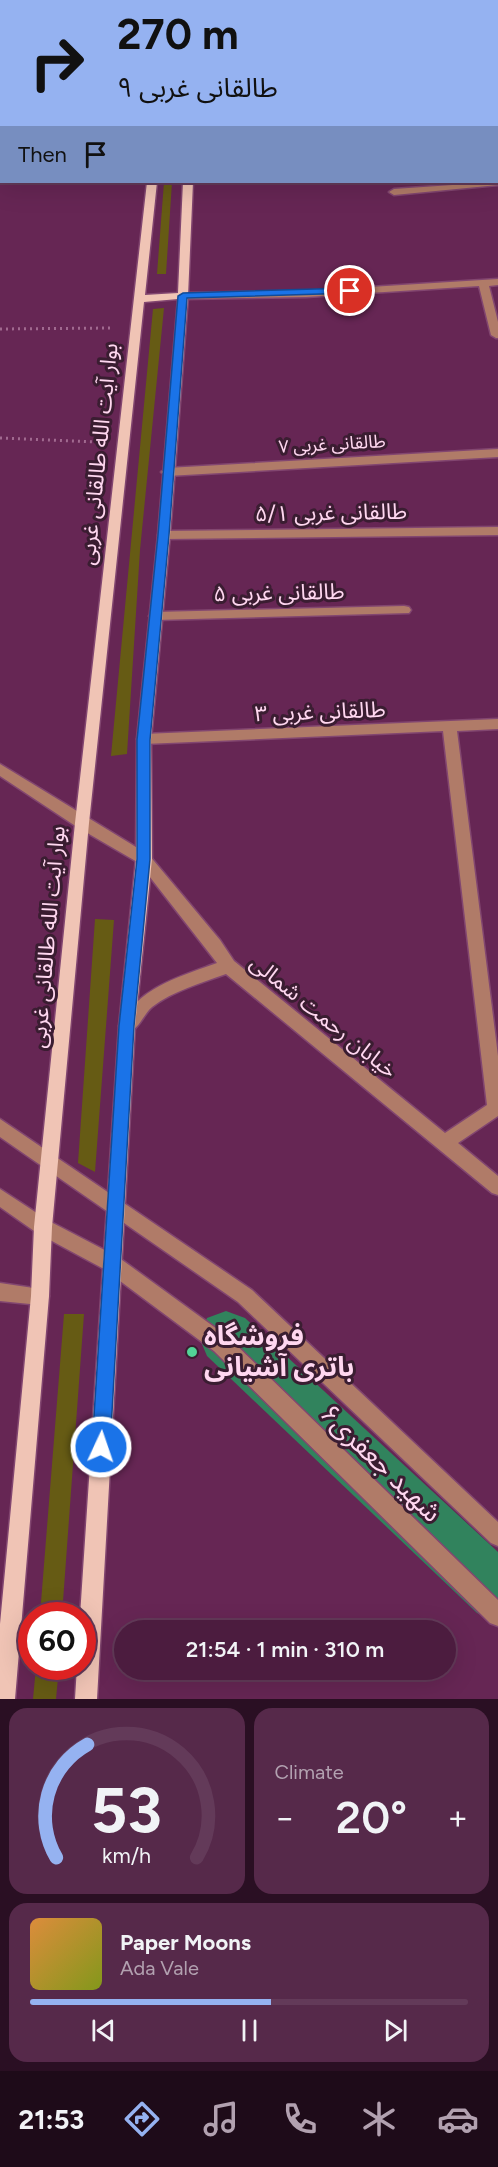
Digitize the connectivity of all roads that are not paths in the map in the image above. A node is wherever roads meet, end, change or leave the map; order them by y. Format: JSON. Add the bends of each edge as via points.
{"nodes":[{"id":1,"x":152,"y":183,"type":"edge"},
{"id":2,"x":188,"y":183,"type":"edge"},
{"id":3,"x":488,"y":183,"type":"edge"},
{"id":4,"x":394,"y":192,"type":"dead end"},
{"id":5,"x":498,"y":282,"type":"edge"},
{"id":6,"x":483,"y":283,"type":"junction"},
{"id":7,"x":183,"y":296,"type":"junction"},
{"id":8,"x":139,"y":299,"type":"junction"},
{"id":9,"x":496,"y":335,"type":"dead end"},
{"id":10,"x":498,"y":453,"type":"edge"},
{"id":11,"x":167,"y":472,"type":"junction"},
{"id":12,"x":498,"y":531,"type":"edge"},
{"id":13,"x":164,"y":535,"type":"junction"},
{"id":14,"x":404,"y":610,"type":"dead end"},
{"id":15,"x":156,"y":616,"type":"junction"},
{"id":16,"x":498,"y":724,"type":"edge"},
{"id":17,"x":449,"y":726,"type":"junction"},
{"id":18,"x":144,"y":740,"type":"junction"},
{"id":19,"x":0,"y":769,"type":"edge"},
{"id":20,"x":82,"y":823,"type":"junction"},
{"id":21,"x":144,"y":859,"type":"junction"},
{"id":22,"x":228,"y":966,"type":"junction"},
{"id":23,"x":127,"y":1026,"type":"junction"},
{"id":24,"x":0,"y":1127,"type":"edge"},
{"id":25,"x":444,"y":1143,"type":"junction"},
{"id":26,"x":51,"y":1161,"type":"junction"},
{"id":27,"x":498,"y":1187,"type":"edge"},
{"id":28,"x":0,"y":1197,"type":"edge"},
{"id":29,"x":115,"y":1204,"type":"junction"},
{"id":30,"x":43,"y":1227,"type":"junction"},
{"id":31,"x":111,"y":1263,"type":"junction"},
{"id":32,"x":0,"y":1292,"type":"edge"},
{"id":33,"x":40,"y":1296,"type":"junction"},
{"id":34,"x":498,"y":1536,"type":"edge"},
{"id":35,"x":498,"y":1616,"type":"edge"},
{"id":36,"x":4,"y":1699,"type":"edge"},
{"id":37,"x":86,"y":1699,"type":"edge"}],
"edges":[{"from":1,"to":8,"type":"main road","name":"بوار آیت الله طالقانی غربی"},
{"from":2,"to":7,"type":"main road"},
{"from":3,"to":4,"type":"street"},
{"from":5,"to":6,"type":"street"},
{"from":6,"to":7,"type":"street","via":[[306,294]]},
{"from":6,"to":9,"type":"street"},
{"from":7,"to":8,"type":"main road"},
{"from":7,"to":11,"type":"main road"},
{"from":8,"to":20,"type":"main road","name":"بوار آیت الله طالقانی غربی"},
{"from":10,"to":11,"type":"street","name":"طالقانی غربی ۷"},
{"from":11,"to":13,"type":"main road"},
{"from":12,"to":13,"type":"street","name":"طالقانی غربی ۵/۱"},
{"from":13,"to":15,"type":"main road"},
{"from":14,"to":15,"type":"street","name":"طالقانی غربی ۵"},
{"from":15,"to":18,"type":"main road"},
{"from":16,"to":17,"type":"street","name":"طالقانی غربی ۳"},
{"from":17,"to":18,"type":"street","name":"طالقانی غربی ۳"},
{"from":17,"to":25,"type":"street","via":[[496,1108]]},
{"from":18,"to":21,"type":"main road"},
{"from":19,"to":20,"type":"street"},
{"from":20,"to":21,"type":"street"},
{"from":20,"to":26,"type":"main road","name":"بوار آیت الله طالقانی غربی"},
{"from":21,"to":22,"type":"street","name":"خیابان رحمت شمالی"},
{"from":21,"to":23,"type":"main road"},
{"from":22,"to":23,"type":"street","via":[[178,984],[145,1003]]},
{"from":22,"to":25,"type":"street","name":"خیابان رحمت شمالی"},
{"from":23,"to":29,"type":"main road"},
{"from":24,"to":26,"type":"street","name":"شهید جعفری۶"},
{"from":25,"to":27,"type":"street","name":"خیابان رحمت شمالی"},
{"from":26,"to":29,"type":"street","name":"شهید جعفری۶"},
{"from":26,"to":30,"type":"main road","name":"بوار آیت الله طالقانی غربی"},
{"from":28,"to":30,"type":"street","name":"شهید جعفری۶"},
{"from":29,"to":31,"type":"main road"},
{"from":29,"to":34,"type":"street","name":"شهید جعفری۶","via":[[245,1296]]},
{"from":30,"to":31,"type":"street","name":"شهید جعفری۶"},
{"from":30,"to":33,"type":"main road","name":"بوار آیت الله طالقانی غربی"},
{"from":31,"to":35,"type":"street","name":"شهید جعفری۶","via":[[221,1344]]},
{"from":31,"to":37,"type":"main road"},
{"from":32,"to":33,"type":"street"},
{"from":33,"to":36,"type":"main road","name":"بوار آیت الله طالقانی غربی"}]}
